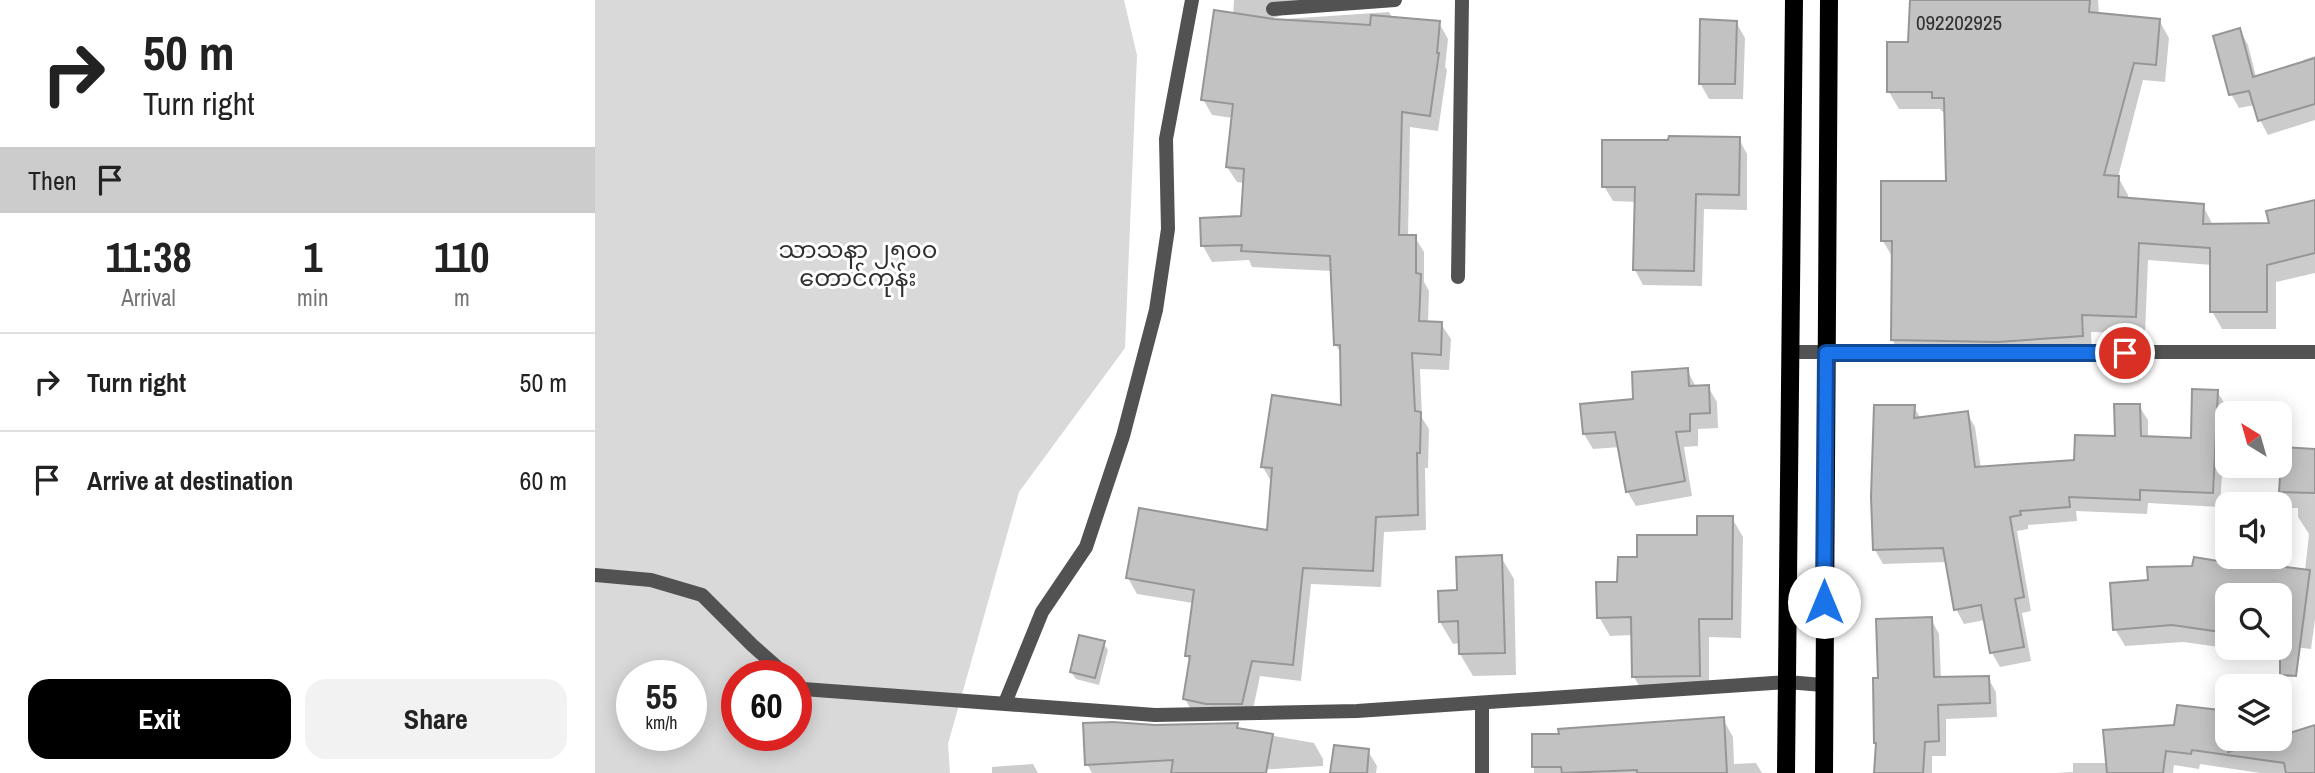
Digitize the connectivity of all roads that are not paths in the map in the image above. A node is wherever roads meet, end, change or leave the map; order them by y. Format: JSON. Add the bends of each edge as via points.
{"nodes":[{"id":1,"x":1192,"y":0,"type":"edge"},
{"id":2,"x":1395,"y":0,"type":"edge"},
{"id":3,"x":1462,"y":0,"type":"edge"},
{"id":4,"x":1794,"y":0,"type":"edge"},
{"id":5,"x":1829,"y":0,"type":"edge"},
{"id":6,"x":1273,"y":9,"type":"dead end"},
{"id":7,"x":1458,"y":277,"type":"dead end"},
{"id":8,"x":1790,"y":352,"type":"junction"},
{"id":9,"x":2315,"y":352,"type":"edge"},
{"id":10,"x":1826,"y":353,"type":"junction"},
{"id":11,"x":595,"y":575,"type":"edge"},
{"id":12,"x":769,"y":660,"type":"edge"},
{"id":13,"x":1787,"y":682,"type":"junction"},
{"id":14,"x":1823,"y":685,"type":"junction"},
{"id":15,"x":812,"y":690,"type":"edge"},
{"id":16,"x":1005,"y":703,"type":"junction"},
{"id":17,"x":1482,"y":703,"type":"junction"},
{"id":18,"x":1482,"y":773,"type":"edge"},
{"id":19,"x":1786,"y":773,"type":"edge"},
{"id":20,"x":1824,"y":773,"type":"edge"}],
"edges":[{"from":1,"to":16,"type":"street","via":[[1166,139],[1168,229],[1150,335],[1086,547],[1042,612]]},
{"from":2,"to":6,"type":"street"},
{"from":3,"to":7,"type":"street"},
{"from":4,"to":8,"type":"main road"},
{"from":5,"to":10,"type":"main road"},
{"from":8,"to":10,"type":"street"},
{"from":8,"to":13,"type":"main road"},
{"from":9,"to":10,"type":"street"},
{"from":10,"to":14,"type":"main road"},
{"from":11,"to":12,"type":"street","via":[[651,580],[702,595]]},
{"from":13,"to":14,"type":"street"},
{"from":13,"to":17,"type":"street"},
{"from":13,"to":19,"type":"main road"},
{"from":14,"to":20,"type":"main road"},
{"from":15,"to":16,"type":"street"},
{"from":16,"to":17,"type":"street","via":[[1155,715]]},
{"from":17,"to":18,"type":"street"}]}
